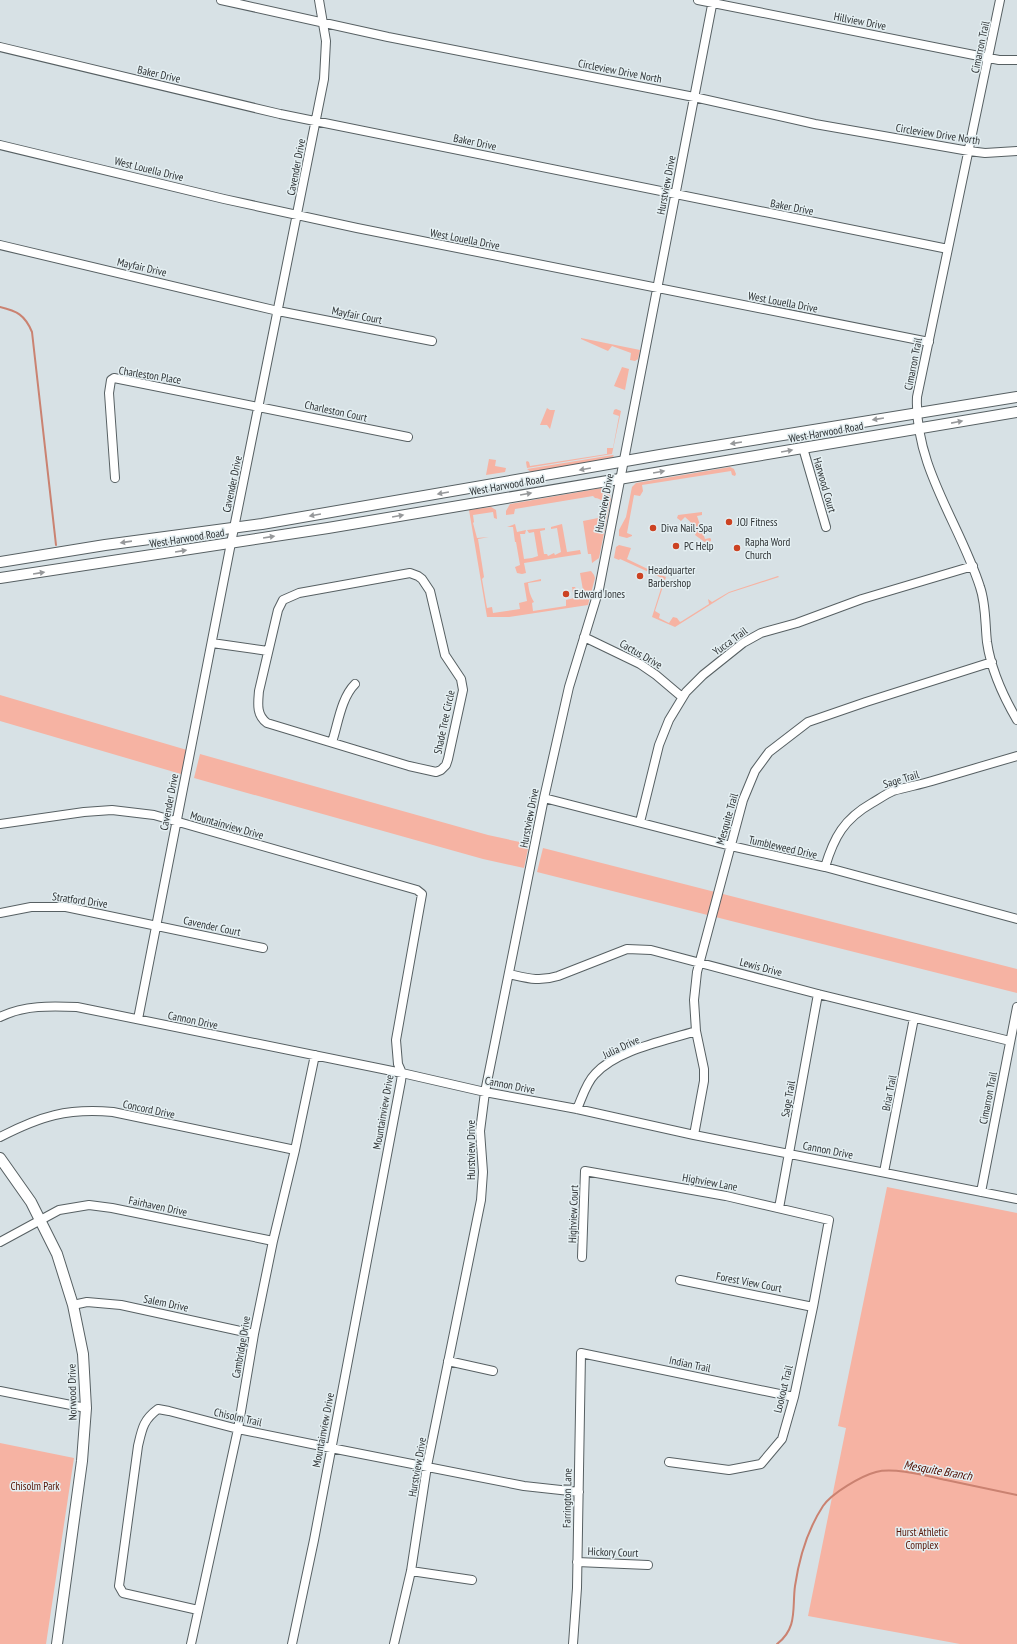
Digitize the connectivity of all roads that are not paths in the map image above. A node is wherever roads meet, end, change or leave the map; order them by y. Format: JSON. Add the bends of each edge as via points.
{"nodes":[{"id":1,"x":221,"y":0,"type":"edge"},
{"id":2,"x":319,"y":0,"type":"edge"},
{"id":3,"x":698,"y":0,"type":"edge"},
{"id":4,"x":1000,"y":0,"type":"edge"},
{"id":5,"x":713,"y":1,"type":"edge"},
{"id":6,"x":324,"y":23,"type":"junction"},
{"id":7,"x":0,"y":47,"type":"edge"},
{"id":8,"x":988,"y":58,"type":"junction"},
{"id":9,"x":1017,"y":60,"type":"edge"},
{"id":10,"x":694,"y":97,"type":"junction"},
{"id":11,"x":316,"y":121,"type":"junction"},
{"id":12,"x":0,"y":145,"type":"edge"},
{"id":13,"x":969,"y":151,"type":"junction"},
{"id":14,"x":1017,"y":151,"type":"edge"},
{"id":15,"x":675,"y":195,"type":"junction"},
{"id":16,"x":298,"y":215,"type":"junction"},
{"id":17,"x":0,"y":245,"type":"edge"},
{"id":18,"x":948,"y":249,"type":"junction"},
{"id":19,"x":657,"y":288,"type":"junction"},
{"id":20,"x":278,"y":311,"type":"junction"},
{"id":21,"x":432,"y":341,"type":"dead end"},
{"id":22,"x":929,"y":342,"type":"junction"},
{"id":23,"x":1017,"y":397,"type":"edge"},
{"id":24,"x":259,"y":406,"type":"junction"},
{"id":25,"x":1017,"y":412,"type":"edge"},
{"id":26,"x":917,"y":413,"type":"junction"},
{"id":27,"x":919,"y":429,"type":"junction"},
{"id":28,"x":408,"y":437,"type":"dead end"},
{"id":29,"x":803,"y":448,"type":"junction"},
{"id":30,"x":624,"y":462,"type":"junction"},
{"id":31,"x":115,"y":478,"type":"dead end"},
{"id":32,"x":620,"y":479,"type":"junction"},
{"id":33,"x":234,"y":528,"type":"junction"},
{"id":34,"x":826,"y":528,"type":"dead end"},
{"id":35,"x":231,"y":543,"type":"junction"},
{"id":36,"x":0,"y":562,"type":"edge"},
{"id":37,"x":973,"y":566,"type":"junction"},
{"id":38,"x":0,"y":578,"type":"edge"},
{"id":39,"x":584,"y":638,"type":"junction"},
{"id":40,"x":212,"y":643,"type":"junction"},
{"id":41,"x":268,"y":651,"type":"junction"},
{"id":42,"x":992,"y":662,"type":"junction"},
{"id":43,"x":356,"y":684,"type":"dead end"},
{"id":44,"x":682,"y":697,"type":"junction"},
{"id":45,"x":1017,"y":720,"type":"edge"},
{"id":46,"x":332,"y":742,"type":"junction"},
{"id":47,"x":1017,"y":756,"type":"edge"},
{"id":48,"x":544,"y":798,"type":"junction"},
{"id":49,"x":176,"y":822,"type":"junction"},
{"id":50,"x":640,"y":822,"type":"junction"},
{"id":51,"x":0,"y":824,"type":"edge"},
{"id":52,"x":731,"y":846,"type":"junction"},
{"id":53,"x":825,"y":867,"type":"junction"},
{"id":54,"x":0,"y":913,"type":"edge"},
{"id":55,"x":1017,"y":919,"type":"edge"},
{"id":56,"x":156,"y":925,"type":"junction"},
{"id":57,"x":263,"y":948,"type":"dead end"},
{"id":58,"x":700,"y":962,"type":"junction"},
{"id":59,"x":509,"y":974,"type":"junction"},
{"id":60,"x":818,"y":994,"type":"junction"},
{"id":61,"x":1017,"y":1007,"type":"edge"},
{"id":62,"x":0,"y":1017,"type":"edge"},
{"id":63,"x":914,"y":1018,"type":"junction"},
{"id":64,"x":138,"y":1019,"type":"junction"},
{"id":65,"x":696,"y":1032,"type":"junction"},
{"id":66,"x":1010,"y":1041,"type":"junction"},
{"id":67,"x":315,"y":1056,"type":"junction"},
{"id":68,"x":402,"y":1073,"type":"junction"},
{"id":69,"x":485,"y":1092,"type":"junction"},
{"id":70,"x":577,"y":1109,"type":"junction"},
{"id":71,"x":694,"y":1135,"type":"junction"},
{"id":72,"x":0,"y":1137,"type":"edge"},
{"id":73,"x":295,"y":1150,"type":"junction"},
{"id":74,"x":789,"y":1153,"type":"junction"},
{"id":75,"x":0,"y":1158,"type":"edge"},
{"id":76,"x":585,"y":1171,"type":"joint"},
{"id":77,"x":884,"y":1172,"type":"junction"},
{"id":78,"x":981,"y":1192,"type":"junction"},
{"id":79,"x":1017,"y":1199,"type":"edge"},
{"id":80,"x":779,"y":1208,"type":"junction"},
{"id":81,"x":829,"y":1220,"type":"joint"},
{"id":82,"x":40,"y":1221,"type":"junction"},
{"id":83,"x":273,"y":1241,"type":"junction"},
{"id":84,"x":0,"y":1242,"type":"edge"},
{"id":85,"x":582,"y":1257,"type":"dead end"},
{"id":86,"x":680,"y":1280,"type":"dead end"},
{"id":87,"x":73,"y":1305,"type":"junction"},
{"id":88,"x":813,"y":1306,"type":"junction"},
{"id":89,"x":254,"y":1334,"type":"junction"},
{"id":90,"x":581,"y":1353,"type":"joint"},
{"id":91,"x":448,"y":1361,"type":"junction"},
{"id":92,"x":493,"y":1371,"type":"dead end"},
{"id":93,"x":0,"y":1391,"type":"edge"},
{"id":94,"x":794,"y":1397,"type":"junction"},
{"id":95,"x":86,"y":1408,"type":"junction"},
{"id":96,"x":238,"y":1429,"type":"junction"},
{"id":97,"x":331,"y":1448,"type":"junction"},
{"id":98,"x":669,"y":1462,"type":"dead end"},
{"id":99,"x":427,"y":1466,"type":"junction"},
{"id":100,"x":579,"y":1492,"type":"junction"},
{"id":101,"x":578,"y":1562,"type":"junction"},
{"id":102,"x":648,"y":1564,"type":"dead end"},
{"id":103,"x":411,"y":1571,"type":"junction"},
{"id":104,"x":472,"y":1580,"type":"dead end"},
{"id":105,"x":198,"y":1610,"type":"junction"},
{"id":106,"x":57,"y":1644,"type":"edge"},
{"id":107,"x":191,"y":1644,"type":"edge"},
{"id":108,"x":292,"y":1644,"type":"edge"},
{"id":109,"x":394,"y":1644,"type":"edge"},
{"id":110,"x":573,"y":1644,"type":"edge"}],
"edges":[{"from":1,"to":6,"type":"street","name":"Circleview Drive North"},
{"from":2,"to":6,"type":"street","name":"Cavender Drive"},
{"from":3,"to":5,"type":"street","name":"Hillview Drive"},
{"from":4,"to":8,"type":"street","name":"Cimarron Trail"},
{"from":5,"to":8,"type":"street","name":"Hillview Drive"},
{"from":5,"to":10,"type":"street","name":"Hurstview Drive"},
{"from":6,"to":10,"type":"street","name":"Circleview Drive North"},
{"from":6,"to":11,"type":"street","name":"Cavender Drive","via":[[326,65]]},
{"from":7,"to":11,"type":"street","name":"Baker Drive"},
{"from":8,"to":9,"type":"street","name":"Hillview Drive"},
{"from":8,"to":13,"type":"street","name":"Cimarron Trail"},
{"from":10,"to":13,"type":"street","name":"Circleview Drive North","via":[[815,124]]},
{"from":10,"to":15,"type":"street","name":"Hurstview Drive"},
{"from":11,"to":15,"type":"street","name":"Baker Drive"},
{"from":11,"to":16,"type":"street","name":"Cavender Drive"},
{"from":12,"to":16,"type":"street","name":"West Louella Drive"},
{"from":13,"to":14,"type":"street","name":"Circleview Drive North"},
{"from":13,"to":18,"type":"street","name":"Cimarron Trail"},
{"from":15,"to":18,"type":"street","name":"Baker Drive"},
{"from":15,"to":19,"type":"street","name":"Hurstview Drive"},
{"from":16,"to":19,"type":"street","name":"West Louella Drive"},
{"from":16,"to":20,"type":"street","name":"Cavender Drive"},
{"from":17,"to":20,"type":"street","name":"Mayfair Drive"},
{"from":18,"to":22,"type":"street","name":"Cimarron Trail"},
{"from":19,"to":22,"type":"street","name":"West Louella Drive"},
{"from":19,"to":30,"type":"street","name":"Hurstview Drive"},
{"from":20,"to":21,"type":"street","name":"Mayfair Court"},
{"from":20,"to":24,"type":"street","name":"Cavender Drive"},
{"from":22,"to":26,"type":"street","name":"Cimarron Trail"},
{"from":23,"to":26,"type":"main road","name":"West Harwood Road"},
{"from":24,"to":28,"type":"street","name":"Charleston Court"},
{"from":24,"to":31,"type":"street","name":"Charleston Place","via":[[114,378],[111,380],[109,393]]},
{"from":24,"to":33,"type":"street","name":"Cavender Drive"},
{"from":27,"to":25,"type":"main road","name":"West Harwood Road","one_way":true},
{"from":26,"to":27,"type":"street","name":"Cimarron Trail"},
{"from":26,"to":30,"type":"main road","name":"West Harwood Road","one_way":true},
{"from":27,"to":29,"type":"main road","name":"West Harwood Road"},
{"from":27,"to":37,"type":"street","name":"Cimarron Trail","via":[[926,461]]},
{"from":32,"to":29,"type":"main road","name":"West Harwood Road","one_way":true},
{"from":29,"to":34,"type":"street","name":"Harwood Court"},
{"from":30,"to":32,"type":"street","name":"Hurstview Drive"},
{"from":30,"to":33,"type":"main road","name":"West Harwood Road","one_way":true},
{"from":35,"to":32,"type":"main road","name":"West Harwood Road","one_way":true},
{"from":32,"to":39,"type":"street","name":"Hurstview Drive","via":[[599,588]]},
{"from":33,"to":35,"type":"street","name":"Cavender Drive"},
{"from":33,"to":36,"type":"main road","name":"West Harwood Road","one_way":true},
{"from":38,"to":35,"type":"main road","name":"West Harwood Road","one_way":true},
{"from":35,"to":40,"type":"street","name":"Cavender Drive"},
{"from":37,"to":42,"type":"street","name":"Cimarron Trail","via":[[981,590]]},
{"from":37,"to":44,"type":"street","name":"Yucca Trail","via":[[761,633],[743,643]]},
{"from":39,"to":44,"type":"street","name":"Cactus Drive","via":[[640,664]]},
{"from":39,"to":48,"type":"street","name":"Hurstview Drive","via":[[569,687]]},
{"from":40,"to":41,"type":"street"},
{"from":40,"to":49,"type":"street","name":"Cavender Drive"},
{"from":41,"to":46,"type":"street","name":"Shade Tree Circle","via":[[259,691],[258,704],[262,720]]},
{"from":41,"to":46,"type":"street","name":"Shade Tree Circle","via":[[278,610],[286,598],[299,593],[402,574],[418,576],[426,584],[433,601],[445,655],[462,679],[463,690],[446,765],[436,772]]},
{"from":42,"to":45,"type":"street","name":"Cimarron Trail","via":[[1002,694]]},
{"from":42,"to":52,"type":"street","name":"Mesquite Trail","via":[[808,722],[793,732],[769,752],[755,771],[743,800]]},
{"from":43,"to":46,"type":"street","via":[[345,702]]},
{"from":44,"to":50,"type":"street","name":"Yucca Trail","via":[[668,720],[659,744]]},
{"from":47,"to":53,"type":"street","name":"Sage Trail","via":[[894,791],[882,797],[846,823],[830,849]]},
{"from":48,"to":50,"type":"street","name":"Tumbleweed Drive"},
{"from":48,"to":59,"type":"street","name":"Hurstview Drive"},
{"from":49,"to":51,"type":"street","name":"Mountainview Drive","via":[[112,810]]},
{"from":49,"to":56,"type":"street","name":"Cavender Drive"},
{"from":49,"to":68,"type":"street","name":"Mountainview Drive","via":[[417,890],[422,894],[396,1040],[398,1064]]},
{"from":50,"to":52,"type":"street","name":"Tumbleweed Drive"},
{"from":52,"to":53,"type":"street","name":"Tumbleweed Drive"},
{"from":52,"to":58,"type":"street","name":"Mesquite Trail"},
{"from":53,"to":55,"type":"street","name":"Tumbleweed Drive"},
{"from":54,"to":56,"type":"street","name":"Stratford Drive","via":[[31,907],[66,907]]},
{"from":56,"to":57,"type":"street","name":"Cavender Court"},
{"from":56,"to":64,"type":"street","name":"Cavender Drive"},
{"from":58,"to":59,"type":"street","name":"Lewis Drive","via":[[651,950],[627,949],[547,980]]},
{"from":58,"to":60,"type":"street","name":"Lewis Drive"},
{"from":58,"to":65,"type":"street","name":"Mesquite Trail","via":[[694,1000]]},
{"from":59,"to":69,"type":"street","name":"Hurstview Drive"},
{"from":60,"to":63,"type":"street","name":"Lewis Drive"},
{"from":60,"to":74,"type":"street","name":"Sage Trail"},
{"from":61,"to":66,"type":"street","name":"Cimarron Trail"},
{"from":62,"to":64,"type":"street","name":"Cannon Drive","via":[[46,1006],[77,1007]]},
{"from":63,"to":66,"type":"street","name":"Lewis Drive"},
{"from":63,"to":77,"type":"street","name":"Briar Trail"},
{"from":64,"to":67,"type":"street","name":"Cannon Drive"},
{"from":65,"to":70,"type":"street","name":"Julia Drive","via":[[634,1050],[607,1063],[590,1081]]},
{"from":65,"to":71,"type":"street","name":"Mesquite Trail","via":[[704,1081]]},
{"from":66,"to":78,"type":"street","name":"Cimarron Trail"},
{"from":67,"to":68,"type":"street","name":"Cannon Drive"},
{"from":67,"to":73,"type":"street","name":"Cambridge Drive"},
{"from":68,"to":69,"type":"street","name":"Cannon Drive"},
{"from":68,"to":97,"type":"street","name":"Mountainview Drive"},
{"from":69,"to":70,"type":"street","name":"Cannon Drive"},
{"from":69,"to":91,"type":"street","name":"Hurstview Drive","via":[[480,1141],[483,1183]]},
{"from":70,"to":71,"type":"street","name":"Cannon Drive"},
{"from":71,"to":74,"type":"street","name":"Cannon Drive"},
{"from":72,"to":73,"type":"street","name":"Concord Drive","via":[[42,1117],[96,1111],[113,1112]]},
{"from":73,"to":83,"type":"street","name":"Cambridge Drive"},
{"from":74,"to":77,"type":"street","name":"Cannon Drive"},
{"from":74,"to":80,"type":"street","name":"Sage Trail"},
{"from":75,"to":82,"type":"main road","name":"Norwood Drive","via":[[20,1185]]},
{"from":76,"to":80,"type":"street","name":"Highview Lane"},
{"from":76,"to":85,"type":"street","name":"Highview Court"},
{"from":77,"to":78,"type":"street","name":"Cannon Drive"},
{"from":78,"to":79,"type":"street","name":"Cannon Drive"},
{"from":80,"to":81,"type":"street","name":"Highview Lane"},
{"from":81,"to":88,"type":"street","name":"Lookout Trail"},
{"from":82,"to":83,"type":"street","name":"Fairhaven Drive","via":[[59,1210],[89,1205]]},
{"from":82,"to":84,"type":"street","name":"Fairhaven Drive"},
{"from":82,"to":87,"type":"main road","name":"Norwood Drive","via":[[56,1254]]},
{"from":83,"to":89,"type":"street","name":"Cambridge Drive"},
{"from":86,"to":88,"type":"street","name":"Forest View Court"},
{"from":87,"to":89,"type":"street","name":"Salem Drive","via":[[87,1302],[121,1305]]},
{"from":87,"to":95,"type":"main road","name":"Norwood Drive","via":[[83,1354]]},
{"from":88,"to":94,"type":"street","name":"Lookout Trail"},
{"from":89,"to":96,"type":"street","name":"Cambridge Drive"},
{"from":90,"to":94,"type":"street","name":"Indian Trail"},
{"from":90,"to":100,"type":"street","name":"Farrington Lane"},
{"from":91,"to":92,"type":"street"},
{"from":91,"to":99,"type":"street","name":"Hurstview Drive"},
{"from":93,"to":95,"type":"street"},
{"from":94,"to":98,"type":"street","name":"Lookout Trail","via":[[782,1439],[761,1464],[729,1470]]},
{"from":95,"to":106,"type":"main road","name":"Norwood Drive","via":[[82,1461]]},
{"from":96,"to":97,"type":"street","name":"Chisolm Trail"},
{"from":96,"to":105,"type":"street","name":"Cambridge Drive"},
{"from":96,"to":105,"type":"street","name":"Chisolm Trail","via":[[158,1410],[148,1417],[142,1428],[138,1446],[119,1586],[123,1593]]},
{"from":97,"to":99,"type":"street","name":"Chisolm Trail"},
{"from":97,"to":108,"type":"street","name":"Mountainview Drive"},
{"from":99,"to":100,"type":"street","name":"Chisolm Trail","via":[[524,1486]]},
{"from":99,"to":103,"type":"street","name":"Hurstview Drive"},
{"from":100,"to":101,"type":"street","name":"Farrington Lane"},
{"from":101,"to":102,"type":"street","name":"Hickory Court"},
{"from":101,"to":110,"type":"street","name":"Farrington Lane"},
{"from":103,"to":104,"type":"street"},
{"from":103,"to":109,"type":"street","name":"Hurstview Drive"},
{"from":105,"to":107,"type":"street","name":"Cambridge Drive"}]}
